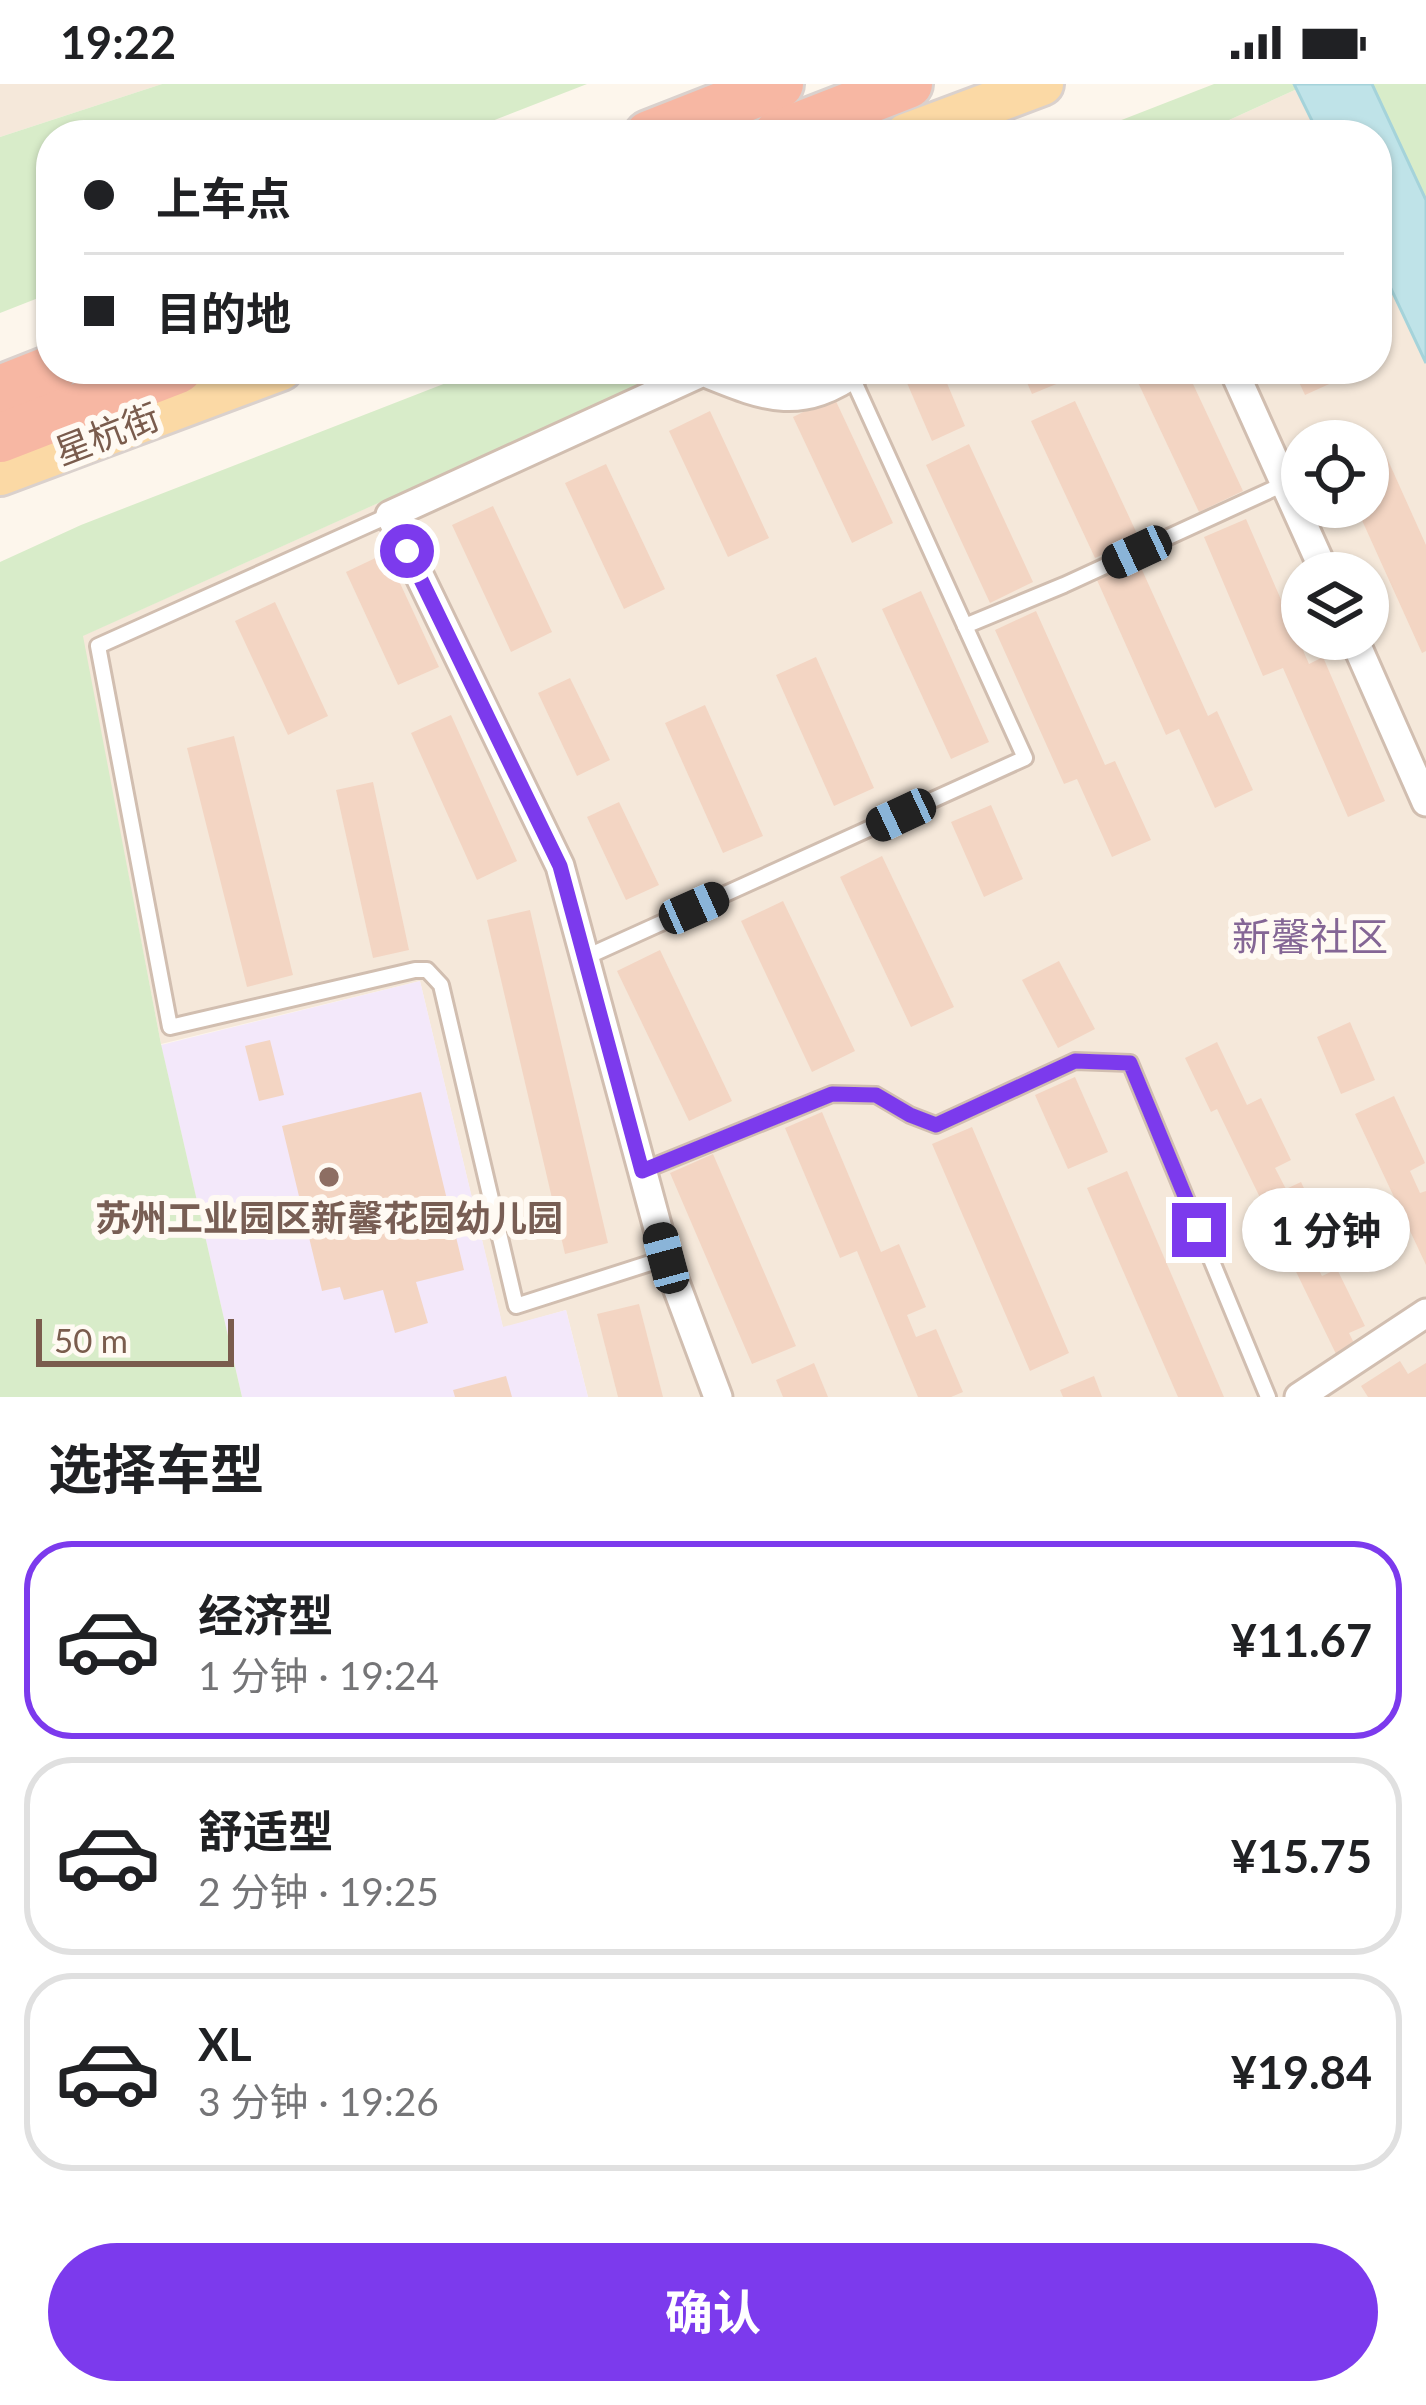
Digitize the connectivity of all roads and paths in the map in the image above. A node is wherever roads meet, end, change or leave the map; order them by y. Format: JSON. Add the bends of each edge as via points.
{"nodes":[{"id":1,"x":770,"y":84,"type":"edge"},
{"id":2,"x":779,"y":84,"type":"edge"},
{"id":3,"x":908,"y":84,"type":"edge"},
{"id":4,"x":1042,"y":84,"type":"edge"},
{"id":5,"x":674,"y":120,"type":"edge"},
{"id":6,"x":688,"y":120,"type":"edge"},
{"id":7,"x":816,"y":120,"type":"edge"},
{"id":8,"x":946,"y":120,"type":"edge"},
{"id":9,"x":36,"y":356,"type":"edge"},
{"id":10,"x":0,"y":369,"type":"edge"},
{"id":11,"x":36,"y":375,"type":"edge"},
{"id":12,"x":139,"y":384,"type":"edge"},
{"id":13,"x":241,"y":384,"type":"edge"},
{"id":14,"x":679,"y":384,"type":"edge"},
{"id":15,"x":732,"y":384,"type":"edge"},
{"id":16,"x":828,"y":384,"type":"edge"},
{"id":17,"x":860,"y":384,"type":"edge"},
{"id":18,"x":1240,"y":384,"type":"edge"},
{"id":19,"x":0,"y":390,"type":"edge"},
{"id":20,"x":0,"y":438,"type":"edge"},
{"id":21,"x":1281,"y":472,"type":"edge"},
{"id":22,"x":0,"y":474,"type":"edge"},
{"id":23,"x":1281,"y":485,"type":"edge"},
{"id":24,"x":390,"y":515,"type":"junction"},
{"id":25,"x":965,"y":626,"type":"junction"},
{"id":26,"x":1363,"y":660,"type":"edge"},
{"id":27,"x":1426,"y":802,"type":"edge"},
{"id":28,"x":584,"y":958,"type":"junction"},
{"id":29,"x":642,"y":1171,"type":"junction"},
{"id":30,"x":666,"y":1258,"type":"junction"},
{"id":31,"x":1426,"y":1313,"type":"edge"},
{"id":32,"x":718,"y":1397,"type":"edge"},
{"id":33,"x":1268,"y":1397,"type":"edge"},
{"id":34,"x":1299,"y":1397,"type":"edge"}],
"edges":[{"from":1,"to":5,"type":"main road"},
{"from":2,"to":6,"type":"highway"},
{"from":3,"to":7,"type":"highway"},
{"from":4,"to":8,"type":"main road"},
{"from":9,"to":10,"type":"main road"},
{"from":11,"to":19,"type":"highway"},
{"from":12,"to":20,"type":"highway"},
{"from":13,"to":22,"type":"main road","name":"星杭街"},
{"from":14,"to":24,"type":"street"},
{"from":15,"to":16,"type":"street","via":[[793,400]]},
{"from":17,"to":25,"type":"lane"},
{"from":18,"to":21,"type":"street"},
{"from":23,"to":25,"type":"lane"},
{"from":24,"to":28,"type":"street","via":[[560,866]]},
{"from":24,"to":30,"type":"lane","via":[[98,646],[170,1027],[427,970],[441,986],[515,1306]]},
{"from":25,"to":28,"type":"lane","via":[[1025,758]]},
{"from":26,"to":27,"type":"street"},
{"from":28,"to":29,"type":"street"},
{"from":29,"to":30,"type":"street"},
{"from":29,"to":33,"type":"lane","via":[[832,1094],[876,1095],[936,1125],[1075,1061],[1130,1063]]},
{"from":30,"to":32,"type":"street"},
{"from":31,"to":34,"type":"street"}]}
